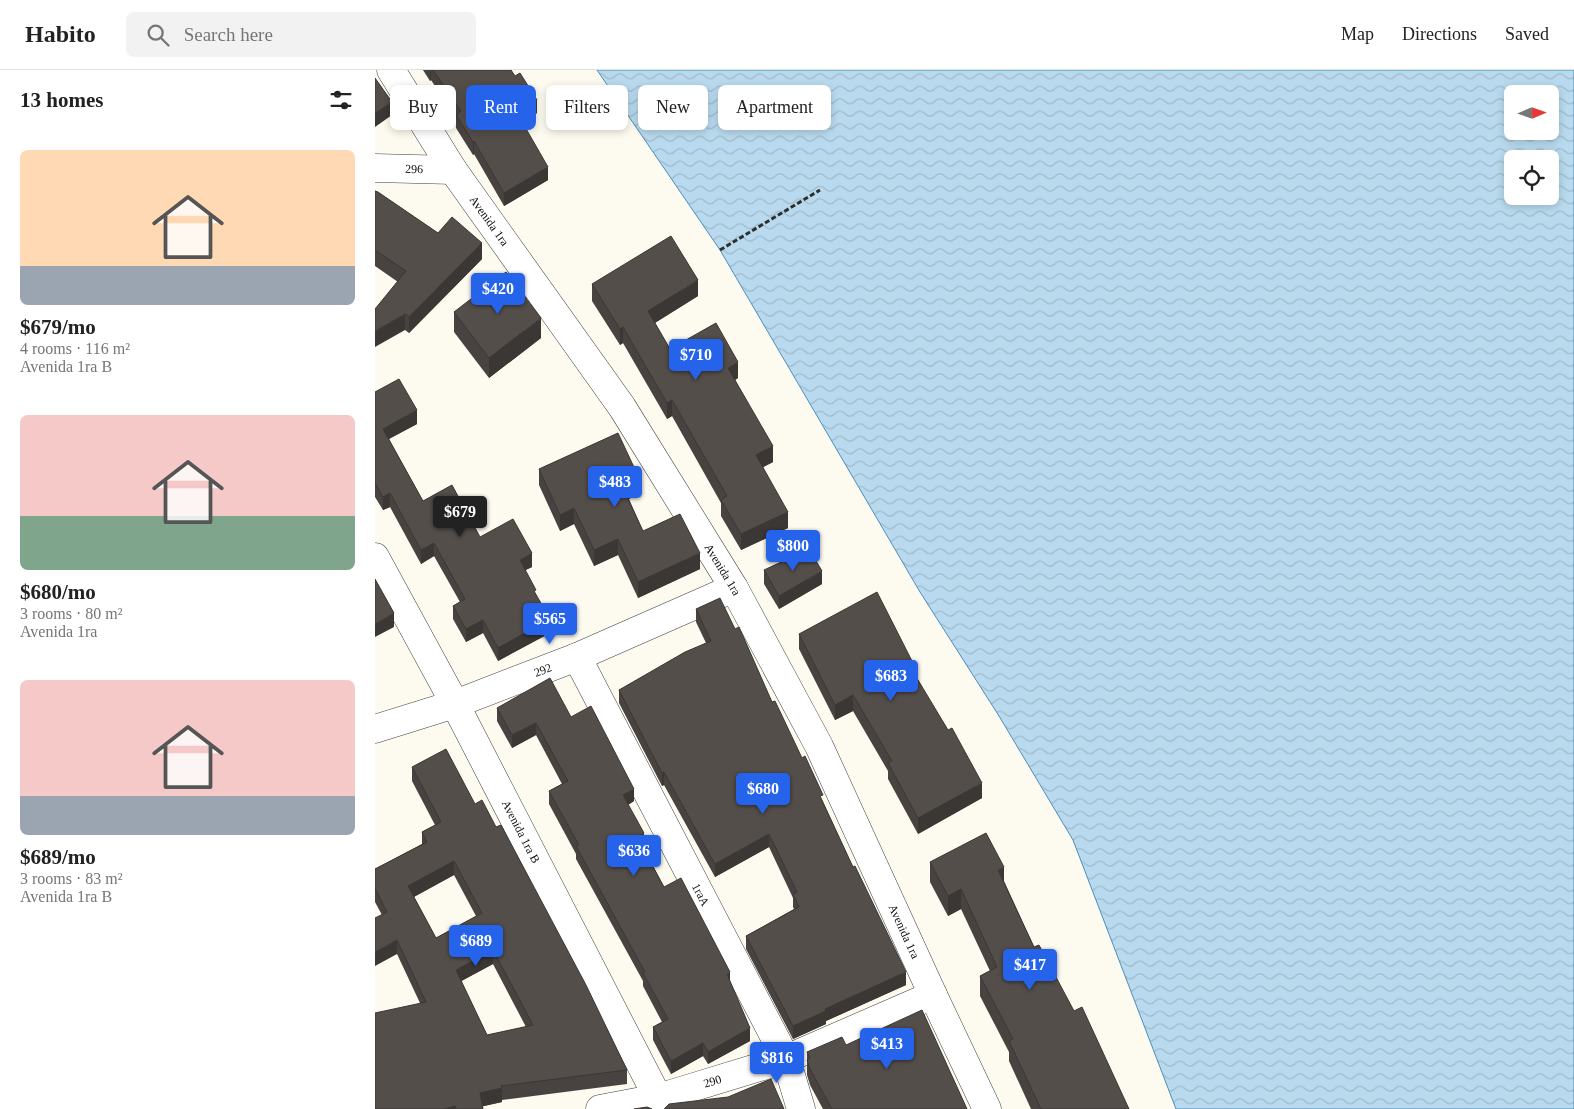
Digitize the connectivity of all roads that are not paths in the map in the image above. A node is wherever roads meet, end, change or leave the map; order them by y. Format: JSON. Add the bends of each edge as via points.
{"nodes":[{"id":1,"x":391,"y":70,"type":"edge"},
{"id":2,"x":375,"y":168,"type":"edge"},
{"id":3,"x":453,"y":170,"type":"junction"},
{"id":4,"x":375,"y":557,"type":"edge"},
{"id":5,"x":734,"y":588,"type":"junction"},
{"id":6,"x":577,"y":657,"type":"junction"},
{"id":7,"x":455,"y":704,"type":"junction"},
{"id":8,"x":375,"y":729,"type":"edge"},
{"id":9,"x":933,"y":995,"type":"junction"},
{"id":10,"x":786,"y":1059,"type":"junction"},
{"id":11,"x":657,"y":1104,"type":"edge"},
{"id":12,"x":600,"y":1109,"type":"edge"},
{"id":13,"x":801,"y":1109,"type":"edge"},
{"id":14,"x":987,"y":1109,"type":"edge"}],
"edges":[{"from":1,"to":3,"type":"street","name":"Avenida 1ra"},
{"from":2,"to":3,"type":"street","name":"296"},
{"from":3,"to":5,"type":"street","name":"Avenida 1ra","via":[[622,407]]},
{"from":4,"to":7,"type":"street","name":"Avenida 1ra B"},
{"from":5,"to":6,"type":"street","name":"292"},
{"from":5,"to":9,"type":"street","name":"Avenida 1ra","via":[[819,746]]},
{"from":6,"to":7,"type":"street","name":"292"},
{"from":6,"to":10,"type":"street","name":"1raA"},
{"from":7,"to":8,"type":"street","name":"292"},
{"from":7,"to":11,"type":"street","name":"Avenida 1ra B"},
{"from":9,"to":10,"type":"street","name":"290"},
{"from":9,"to":14,"type":"street","name":"Avenida 1ra"},
{"from":10,"to":11,"type":"street","name":"290"},
{"from":10,"to":13,"type":"street","name":"1raA"},
{"from":11,"to":12,"type":"street","name":"290"}]}
